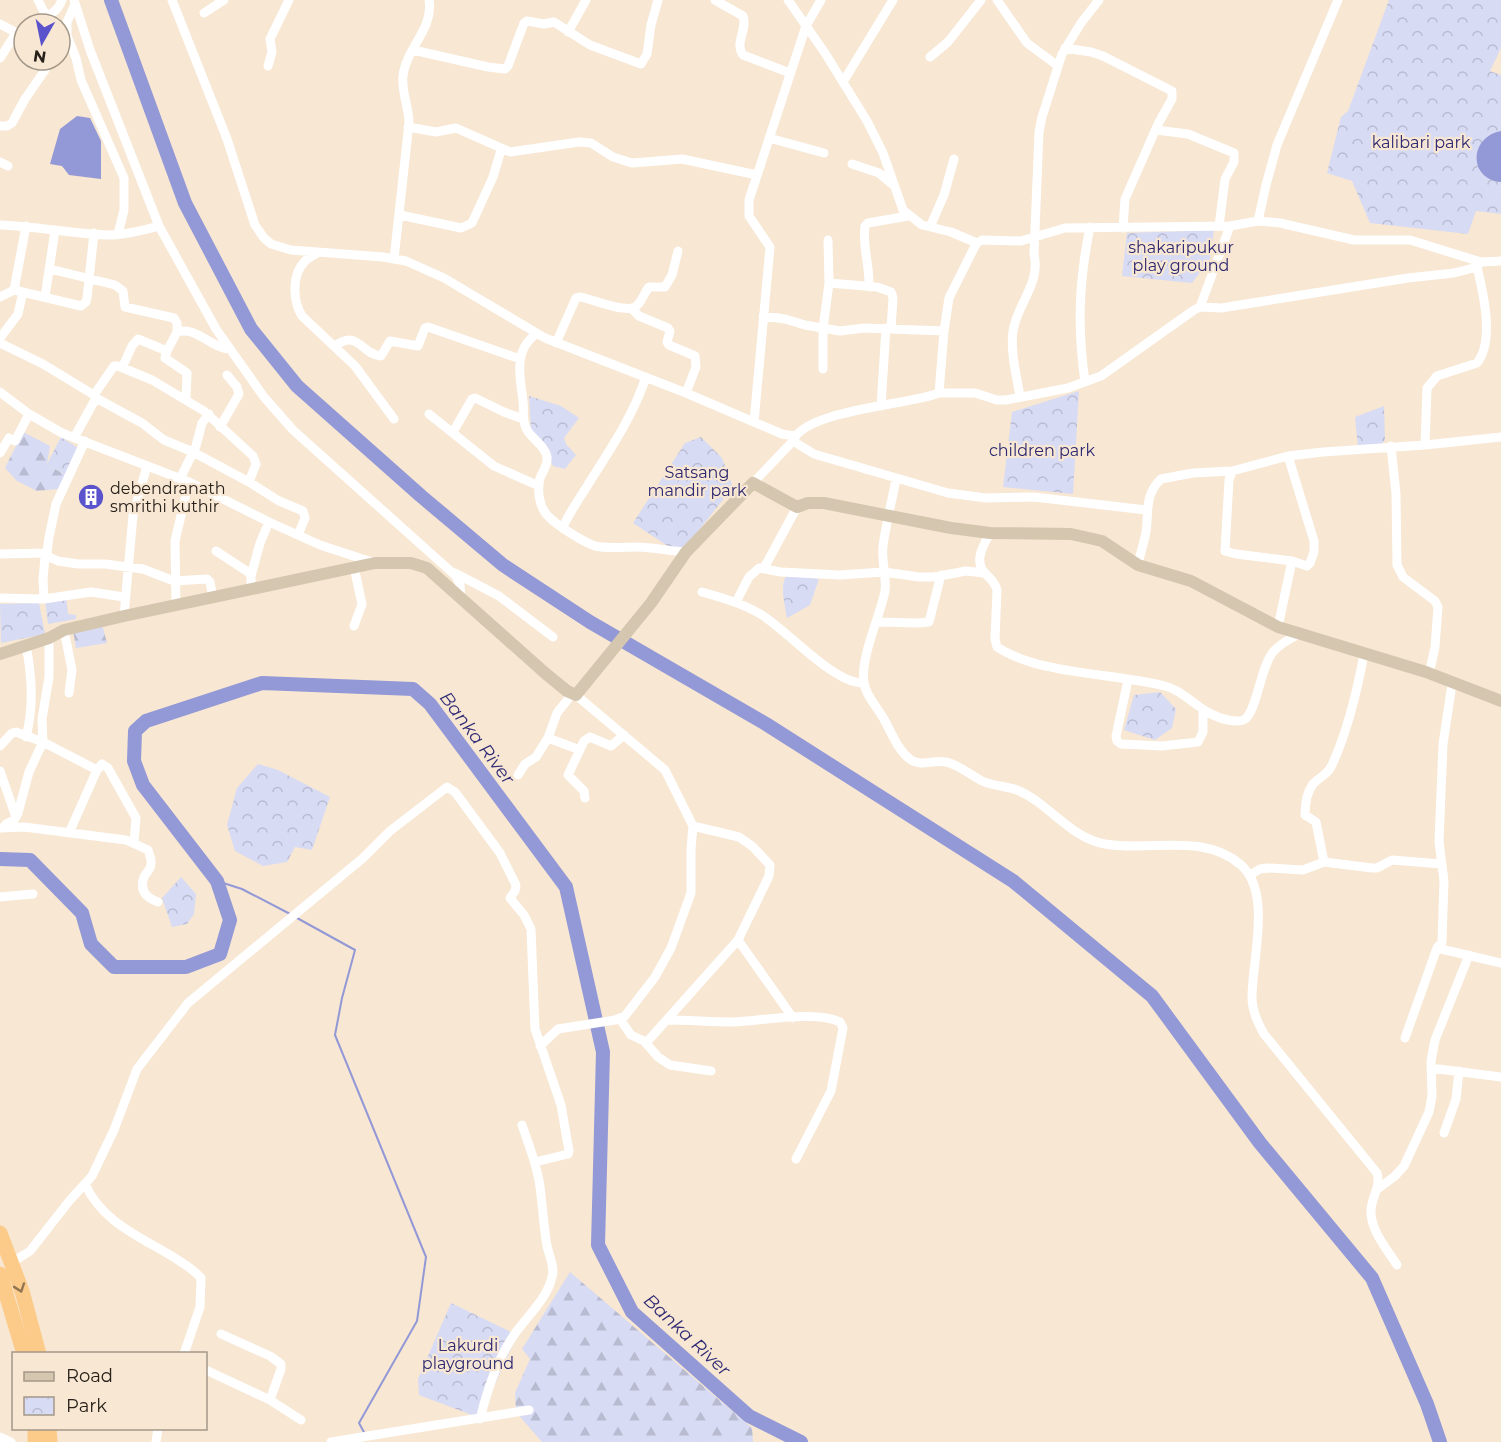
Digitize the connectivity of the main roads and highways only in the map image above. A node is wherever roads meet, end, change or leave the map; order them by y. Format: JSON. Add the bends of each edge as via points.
{"nodes":[{"id":1,"x":0,"y":654,"type":"edge"},
{"id":2,"x":1501,"y":701,"type":"edge"},
{"id":3,"x":0,"y":1233,"type":"edge"},
{"id":4,"x":0,"y":1274,"type":"edge"},
{"id":5,"x":24,"y":1352,"type":"edge"},
{"id":6,"x":39,"y":1352,"type":"edge"}],
"edges":[{"from":1,"to":2,"type":"main road","via":[[64,630],[393,562],[427,568],[574,694],[651,603],[686,552],[753,483],[796,507],[824,503],[951,528],[990,533],[1071,534],[1102,541],[1138,565],[1191,581],[1278,627]]},
{"from":3,"to":6,"type":"highway","one_way":true},
{"from":4,"to":5,"type":"highway"}]}
